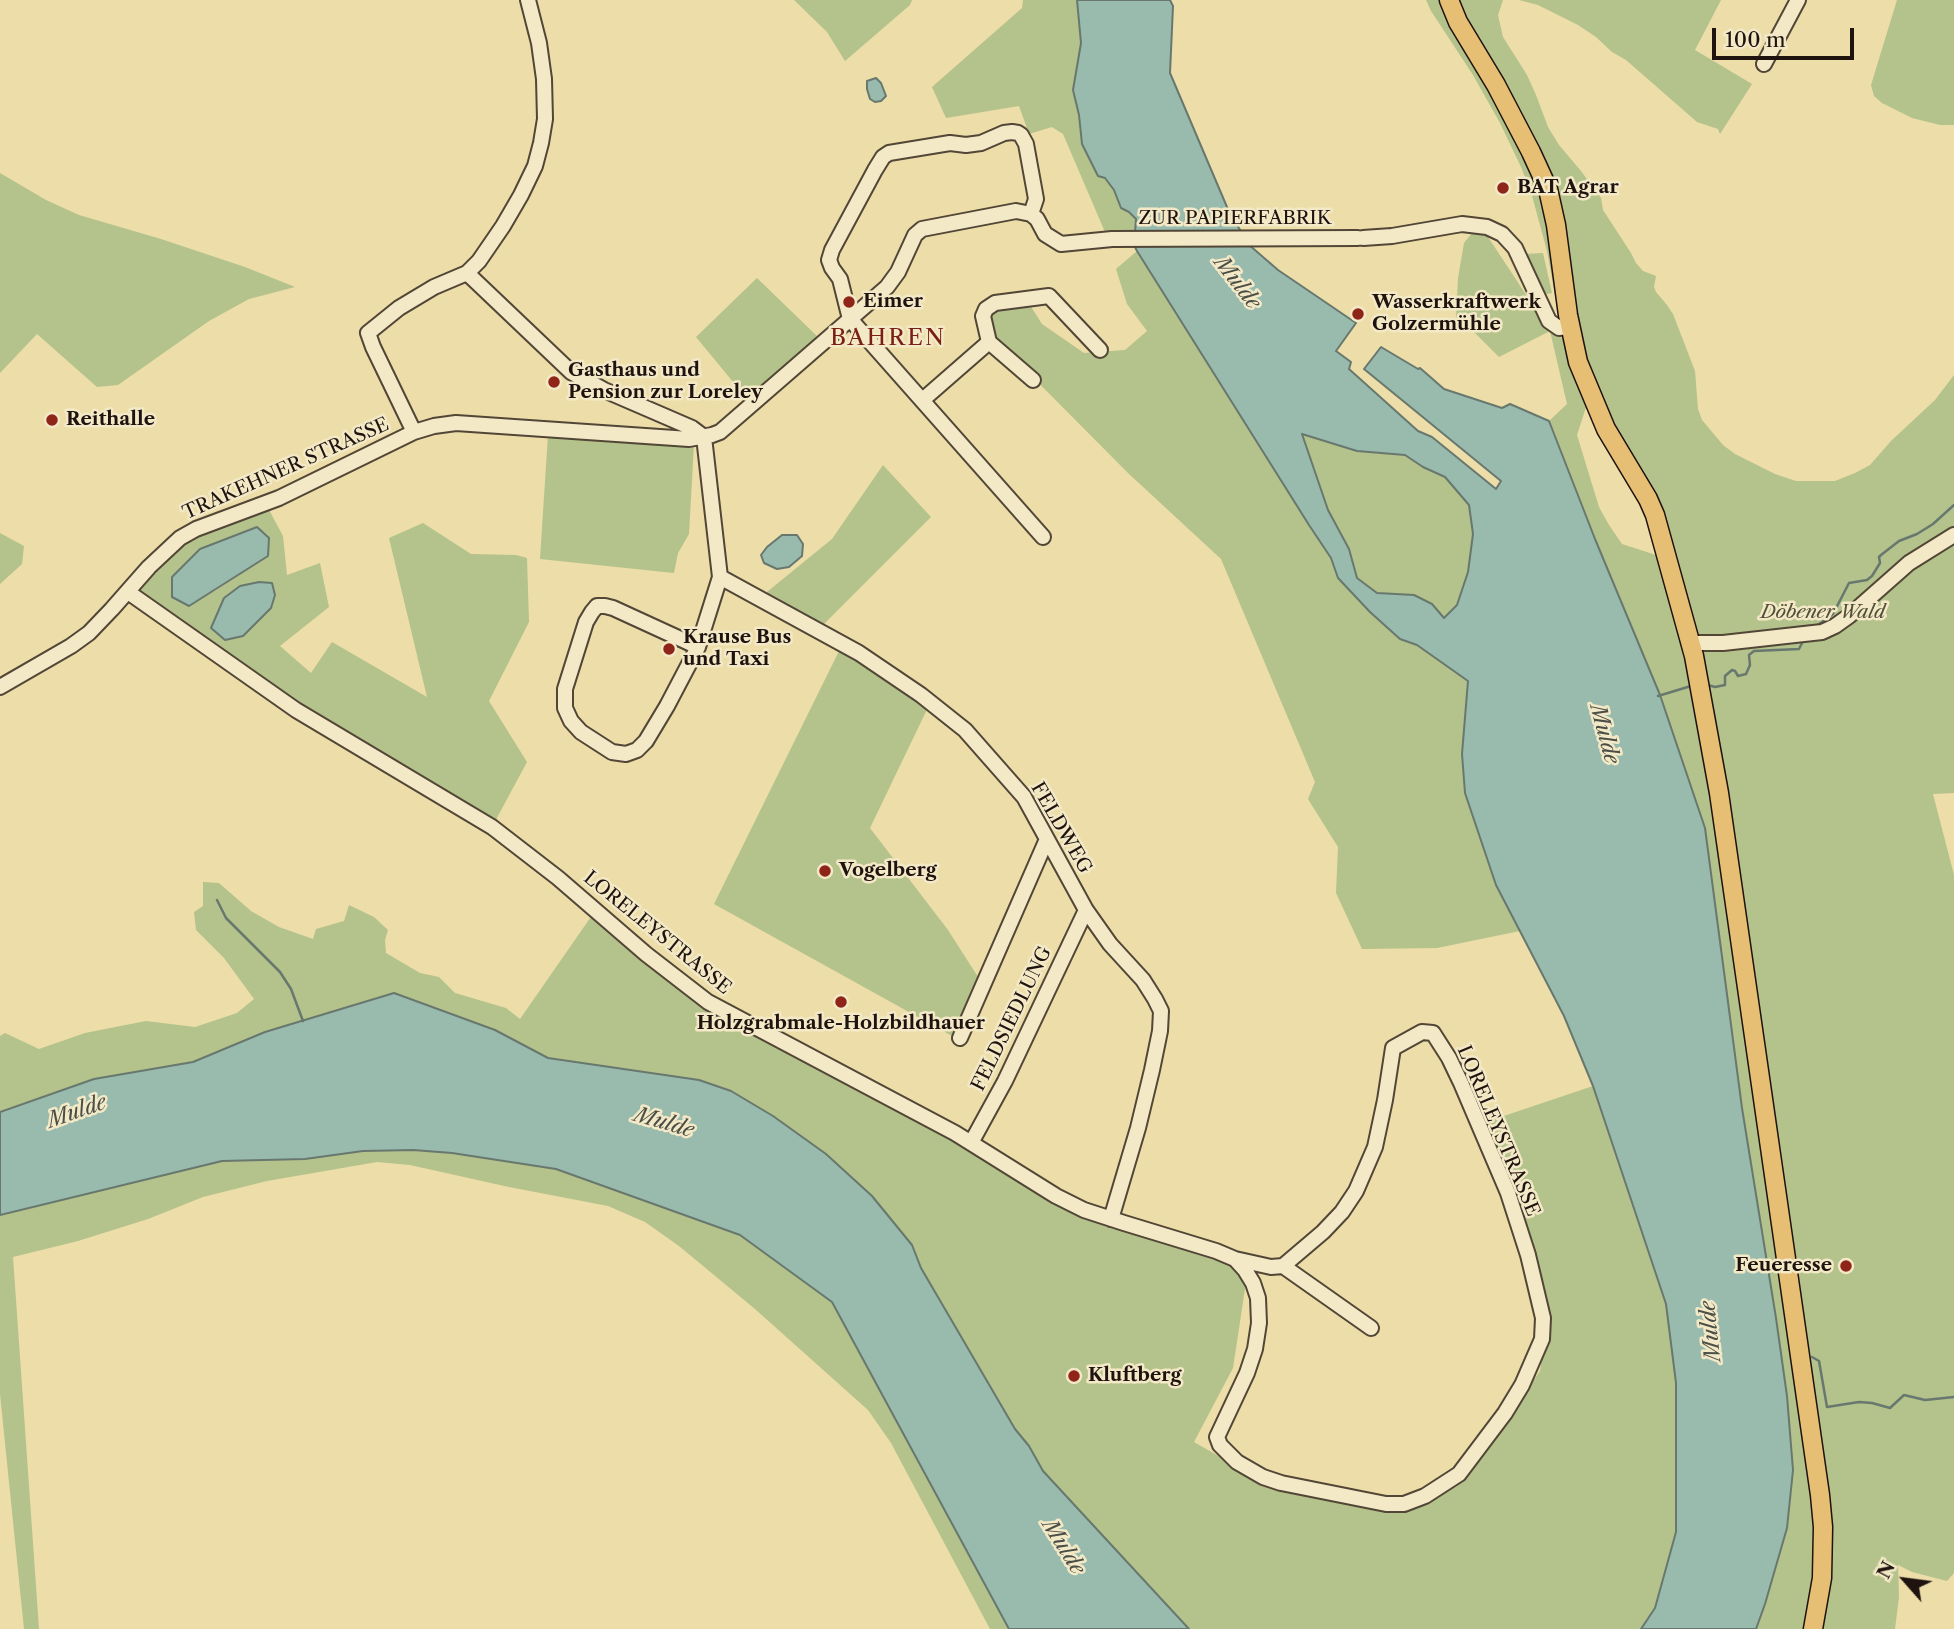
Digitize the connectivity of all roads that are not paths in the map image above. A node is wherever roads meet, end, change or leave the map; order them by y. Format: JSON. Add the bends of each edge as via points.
{"nodes":[{"id":1,"x":528,"y":0,"type":"edge"},
{"id":2,"x":1449,"y":0,"type":"edge"},
{"id":3,"x":1798,"y":0,"type":"edge"},
{"id":4,"x":1764,"y":64,"type":"dead end"},
{"id":5,"x":1031,"y":214,"type":"junction"},
{"id":6,"x":467,"y":273,"type":"junction"},
{"id":7,"x":850,"y":320,"type":"junction"},
{"id":8,"x":1570,"y":327,"type":"junction"},
{"id":9,"x":989,"y":342,"type":"junction"},
{"id":10,"x":1100,"y":350,"type":"dead end"},
{"id":11,"x":1032,"y":380,"type":"dead end"},
{"id":12,"x":920,"y":398,"type":"junction"},
{"id":13,"x":653,"y":410,"type":"junction"},
{"id":14,"x":414,"y":432,"type":"junction"},
{"id":15,"x":645,"y":436,"type":"junction"},
{"id":16,"x":704,"y":438,"type":"junction"},
{"id":17,"x":1954,"y":535,"type":"edge"},
{"id":18,"x":1043,"y":537,"type":"dead end"},
{"id":19,"x":720,"y":577,"type":"junction"},
{"id":20,"x":128,"y":592,"type":"junction"},
{"id":21,"x":1690,"y":643,"type":"junction"},
{"id":22,"x":698,"y":647,"type":"junction"},
{"id":23,"x":0,"y":687,"type":"edge"},
{"id":24,"x":1047,"y":839,"type":"junction"},
{"id":25,"x":1086,"y":910,"type":"junction"},
{"id":26,"x":960,"y":1038,"type":"dead end"},
{"id":27,"x":971,"y":1143,"type":"junction"},
{"id":28,"x":1111,"y":1219,"type":"junction"},
{"id":29,"x":1235,"y":1259,"type":"junction"},
{"id":30,"x":1283,"y":1266,"type":"junction"},
{"id":31,"x":1371,"y":1328,"type":"dead end"},
{"id":32,"x":1813,"y":1629,"type":"edge"}],
"edges":[{"from":1,"to":6,"type":"street","via":[[544,79],[541,143],[513,209]]},
{"from":2,"to":8,"type":"main road","via":[[1548,188]]},
{"from":3,"to":4,"type":"street"},
{"from":5,"to":7,"type":"street","via":[[1016,211],[922,229],[887,287]]},
{"from":5,"to":7,"type":"street","via":[[1036,199],[1026,144],[1018,133],[1004,133],[981,143],[889,153],[875,170],[829,260],[840,279]]},
{"from":5,"to":8,"type":"street","name":"ZUR PAPIERFABRIK","via":[[1045,234],[1061,244],[1112,239],[1361,238],[1462,224],[1487,227],[1515,248],[1549,320],[1559,328]]},
{"from":6,"to":13,"type":"street","via":[[571,372]]},
{"from":6,"to":14,"type":"street","via":[[399,308],[368,333]]},
{"from":7,"to":12,"type":"street"},
{"from":7,"to":16,"type":"street","via":[[720,432]]},
{"from":8,"to":21,"type":"main road","via":[[1594,402],[1655,515]]},
{"from":9,"to":10,"type":"street","via":[[983,316],[986,309],[995,303],[1049,296]]},
{"from":9,"to":11,"type":"street"},
{"from":9,"to":12,"type":"street"},
{"from":12,"to":18,"type":"street"},
{"from":13,"to":15,"type":"street"},
{"from":13,"to":16,"type":"street"},
{"from":14,"to":15,"type":"street","name":"TRAKEHNER STRASSE","via":[[456,423]]},
{"from":14,"to":20,"type":"street","name":"TRAKEHNER STRASSE","via":[[279,498],[180,538]]},
{"from":15,"to":16,"type":"street","name":"TRAKEHNER STRASSE"},
{"from":16,"to":19,"type":"street"},
{"from":17,"to":21,"type":"street","via":[[1822,632]]},
{"from":19,"to":22,"type":"street"},
{"from":19,"to":24,"type":"street","name":"FELDWEG","via":[[859,653],[939,708],[1007,776]]},
{"from":20,"to":23,"type":"street","name":"TRAKEHNER STRASSE","via":[[89,633]]},
{"from":20,"to":27,"type":"street","name":"LORELEYSTRASSE","via":[[296,709],[492,827],[708,1002]]},
{"from":21,"to":32,"type":"main road","via":[[1721,807],[1820,1496],[1822,1578]]},
{"from":22,"to":22,"type":"street","via":[[613,608],[597,606],[586,622],[565,689],[565,708],[571,721],[612,752],[637,750]]},
{"from":24,"to":25,"type":"street","name":"FELDWEG"},
{"from":24,"to":26,"type":"street","name":"FELDSIEDLUNG"},
{"from":25,"to":27,"type":"street","name":"FELDSIEDLUNG"},
{"from":25,"to":28,"type":"street","name":"FELDWEG","via":[[1143,980],[1161,1011],[1152,1070]]},
{"from":27,"to":28,"type":"street","name":"LORELEYSTRASSE","via":[[1056,1196]]},
{"from":28,"to":29,"type":"street","name":"LORELEYSTRASSE"},
{"from":29,"to":30,"type":"street","name":"LORELEYSTRASSE"},
{"from":29,"to":30,"type":"street","name":"LORELEYSTRASSE","via":[[1253,1283],[1259,1323],[1247,1373],[1217,1437],[1237,1462],[1281,1483],[1386,1504],[1404,1504],[1425,1496],[1459,1474],[1522,1385],[1542,1339],[1543,1318],[1508,1193],[1461,1083],[1433,1033],[1422,1032],[1392,1048],[1375,1147],[1356,1191],[1323,1232]]},
{"from":30,"to":31,"type":"street","name":"LORELEYSTRASSE"}]}
